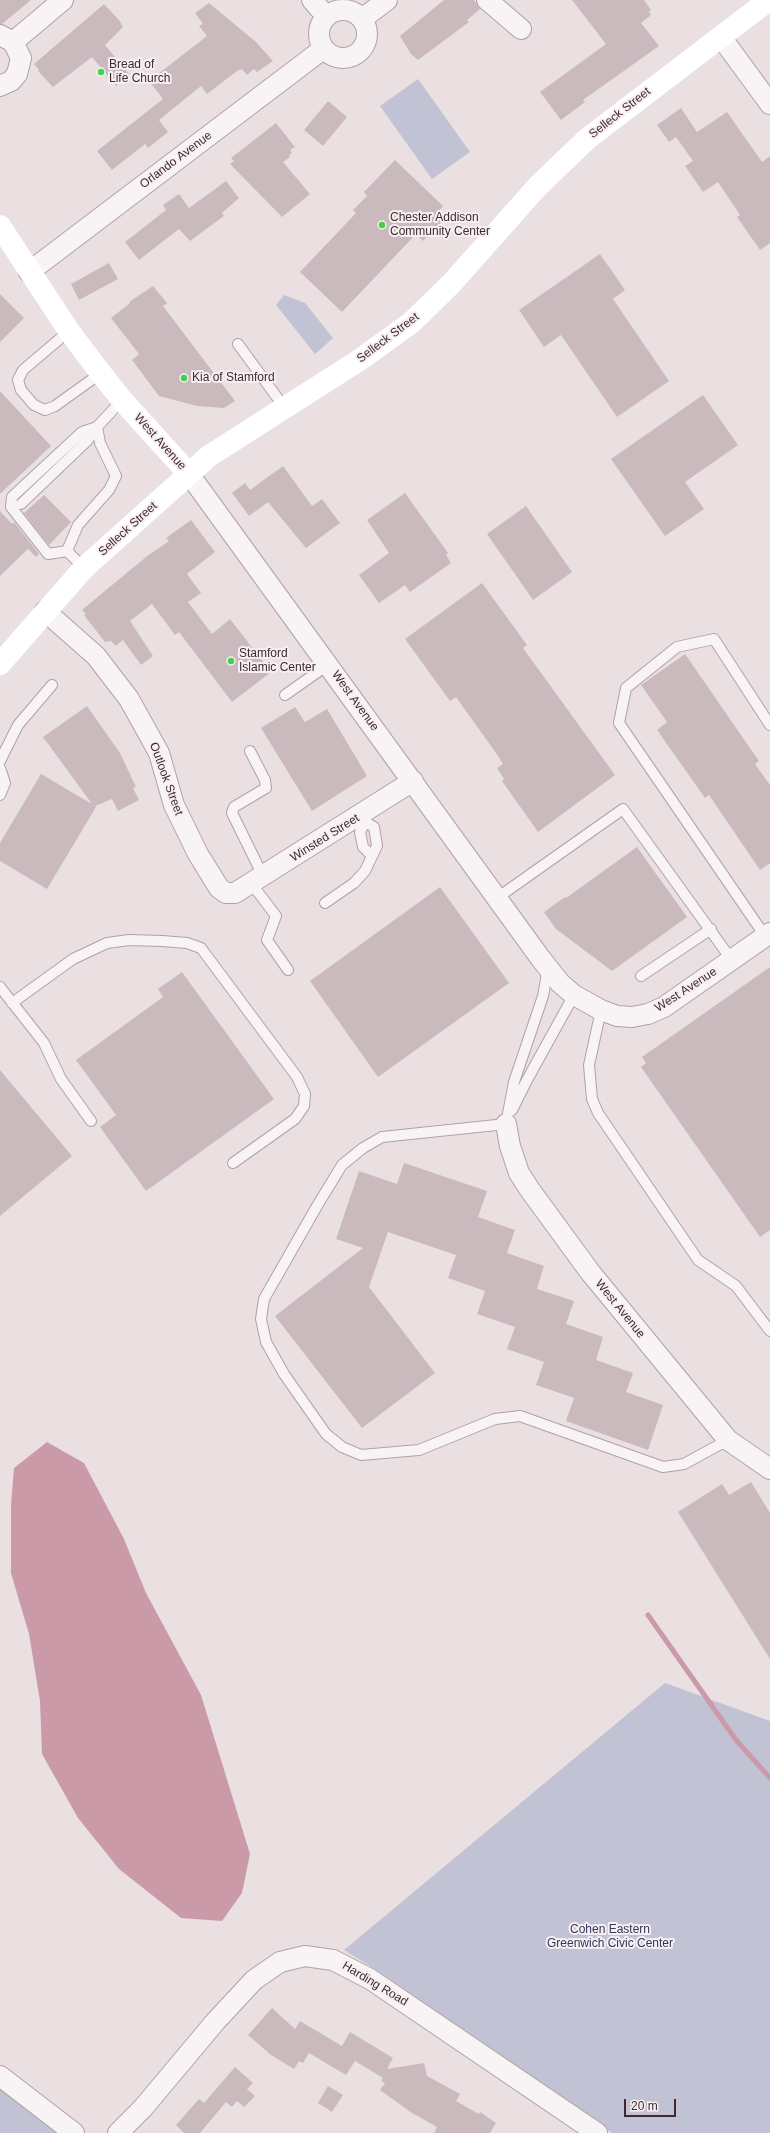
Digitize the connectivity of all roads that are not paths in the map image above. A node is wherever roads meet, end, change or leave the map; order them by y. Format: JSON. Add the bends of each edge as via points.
{"nodes":[{"id":1,"x":63,"y":0,"type":"edge"},
{"id":2,"x":312,"y":0,"type":"edge"},
{"id":3,"x":387,"y":0,"type":"edge"},
{"id":4,"x":487,"y":0,"type":"edge"},
{"id":5,"x":769,"y":0,"type":"edge"},
{"id":6,"x":326,"y":16,"type":"junction"},
{"id":7,"x":362,"y":19,"type":"junction"},
{"id":8,"x":521,"y":29,"type":"dead end"},
{"id":9,"x":721,"y":37,"type":"junction"},
{"id":10,"x":7,"y":39,"type":"edge"},
{"id":11,"x":323,"y":49,"type":"junction"},
{"id":12,"x":0,"y":86,"type":"edge"},
{"id":13,"x":770,"y":104,"type":"edge"},
{"id":14,"x":0,"y":226,"type":"edge"},
{"id":15,"x":29,"y":272,"type":"junction"},
{"id":16,"x":69,"y":331,"type":"junction"},
{"id":17,"x":238,"y":344,"type":"dead end"},
{"id":18,"x":101,"y":374,"type":"junction"},
{"id":19,"x":122,"y":400,"type":"junction"},
{"id":20,"x":284,"y":408,"type":"junction"},
{"id":21,"x":97,"y":427,"type":"junction"},
{"id":22,"x":189,"y":474,"type":"junction"},
{"id":23,"x":21,"y":504,"type":"dead end"},
{"id":24,"x":67,"y":551,"type":"junction"},
{"id":25,"x":84,"y":568,"type":"junction"},
{"id":26,"x":45,"y":611,"type":"junction"},
{"id":27,"x":0,"y":664,"type":"edge"},
{"id":28,"x":329,"y":664,"type":"junction"},
{"id":29,"x":52,"y":685,"type":"dead end"},
{"id":30,"x":285,"y":694,"type":"dead end"},
{"id":31,"x":770,"y":725,"type":"edge"},
{"id":32,"x":250,"y":751,"type":"dead end"},
{"id":33,"x":0,"y":761,"type":"edge"},
{"id":34,"x":0,"y":768,"type":"edge"},
{"id":35,"x":413,"y":781,"type":"junction"},
{"id":36,"x":0,"y":796,"type":"edge"},
{"id":37,"x":364,"y":819,"type":"junction"},
{"id":38,"x":249,"y":884,"type":"junction"},
{"id":39,"x":497,"y":898,"type":"junction"},
{"id":40,"x":325,"y":903,"type":"dead end"},
{"id":41,"x":711,"y":929,"type":"junction"},
{"id":42,"x":768,"y":934,"type":"edge"},
{"id":43,"x":731,"y":959,"type":"junction"},
{"id":44,"x":548,"y":968,"type":"junction"},
{"id":45,"x":288,"y":970,"type":"dead end"},
{"id":46,"x":642,"y":976,"type":"dead end"},
{"id":47,"x":0,"y":988,"type":"edge"},
{"id":48,"x":574,"y":995,"type":"junction"},
{"id":49,"x":12,"y":1003,"type":"junction"},
{"id":50,"x":601,"y":1010,"type":"junction"},
{"id":51,"x":91,"y":1120,"type":"dead end"},
{"id":52,"x":506,"y":1124,"type":"junction"},
{"id":53,"x":232,"y":1163,"type":"dead end"},
{"id":54,"x":770,"y":1331,"type":"edge"},
{"id":55,"x":728,"y":1440,"type":"junction"},
{"id":56,"x":770,"y":1469,"type":"edge"},
{"id":57,"x":0,"y":2076,"type":"edge"},
{"id":58,"x":74,"y":2133,"type":"edge"},
{"id":59,"x":118,"y":2133,"type":"edge"},
{"id":60,"x":597,"y":2133,"type":"edge"}],
"edges":[{"from":1,"to":10,"type":"street"},
{"from":2,"to":6,"type":"street"},
{"from":3,"to":7,"type":"street"},
{"from":4,"to":8,"type":"street"},
{"from":5,"to":9,"type":"main road","name":"Selleck Street"},
{"from":6,"to":7,"type":"street","via":[[335,11],[345,10]]},
{"from":6,"to":11,"type":"street","via":[[320,26],[319,38]]},
{"from":7,"to":11,"type":"street","via":[[367,40],[362,50],[342,59],[332,56]]},
{"from":9,"to":13,"type":"street"},
{"from":9,"to":20,"type":"main road","name":"Selleck Street","via":[[582,143],[524,201],[449,287],[412,322],[367,355]]},
{"from":10,"to":12,"type":"street","via":[[21,58],[20,66],[11,81]]},
{"from":11,"to":15,"type":"street","name":"Orlando Avenue"},
{"from":14,"to":15,"type":"main road","name":"West Avenue"},
{"from":15,"to":16,"type":"main road","name":"West Avenue"},
{"from":16,"to":18,"type":"main road","name":"West Avenue"},
{"from":16,"to":18,"type":"lane","via":[[23,370],[18,380],[21,390],[34,405],[45,410],[55,406]]},
{"from":17,"to":20,"type":"lane"},
{"from":18,"to":19,"type":"main road","name":"West Avenue"},
{"from":19,"to":21,"type":"lane"},
{"from":19,"to":22,"type":"main road","name":"West Avenue"},
{"from":20,"to":22,"type":"main road","name":"Selleck Street","via":[[220,448]]},
{"from":21,"to":23,"type":"lane","via":[[87,441]]},
{"from":21,"to":24,"type":"lane","via":[[100,443],[116,476],[109,490],[78,525]]},
{"from":21,"to":24,"type":"lane","via":[[82,432],[12,497],[11,507],[48,554]]},
{"from":22,"to":25,"type":"main road","name":"Selleck Street"},
{"from":22,"to":28,"type":"street","name":"West Avenue"},
{"from":24,"to":25,"type":"lane"},
{"from":25,"to":26,"type":"main road","name":"Selleck Street"},
{"from":26,"to":27,"type":"main road","name":"Selleck Street"},
{"from":26,"to":38,"type":"street","name":"Outlook Street","via":[[96,656],[129,699],[159,753],[174,805],[218,888],[226,892]]},
{"from":28,"to":30,"type":"lane"},
{"from":28,"to":35,"type":"street","name":"West Avenue"},
{"from":29,"to":33,"type":"lane","via":[[18,725]]},
{"from":31,"to":42,"type":"lane","via":[[714,638],[677,648],[626,688],[619,723],[742,903]]},
{"from":32,"to":38,"type":"lane","via":[[265,780],[266,788],[234,807],[232,813]]},
{"from":34,"to":36,"type":"lane","via":[[5,783]]},
{"from":35,"to":37,"type":"street","name":"Winsted Street"},
{"from":35,"to":39,"type":"street","name":"West Avenue"},
{"from":37,"to":38,"type":"street","name":"Winsted Street"},
{"from":37,"to":40,"type":"lane","via":[[374,827],[376,846],[365,871],[354,883]]},
{"from":38,"to":45,"type":"lane","via":[[276,916],[267,940]]},
{"from":39,"to":41,"type":"lane","via":[[623,809]]},
{"from":39,"to":44,"type":"street","name":"West Avenue"},
{"from":41,"to":43,"type":"lane"},
{"from":41,"to":46,"type":"lane"},
{"from":42,"to":43,"type":"street","name":"West Avenue"},
{"from":43,"to":50,"type":"street","name":"West Avenue","via":[[664,1007],[648,1014],[617,1016]]},
{"from":44,"to":48,"type":"street","name":"West Avenue"},
{"from":44,"to":52,"type":"lane","via":[[543,996],[514,1082]]},
{"from":47,"to":49,"type":"lane"},
{"from":48,"to":50,"type":"street","name":"West Avenue"},
{"from":48,"to":52,"type":"lane"},
{"from":49,"to":51,"type":"lane","via":[[44,1043],[61,1079]]},
{"from":49,"to":53,"type":"lane","via":[[72,959],[107,943],[129,940],[162,941],[187,943],[201,948],[297,1077],[305,1094],[304,1106],[295,1119]]},
{"from":50,"to":54,"type":"lane","via":[[589,1065],[592,1099],[598,1113],[698,1260],[736,1286]]},
{"from":52,"to":55,"type":"street","name":"West Avenue","via":[[519,1173],[530,1190],[590,1272]]},
{"from":52,"to":55,"type":"lane","via":[[382,1137],[362,1148],[342,1165],[317,1206],[264,1299],[261,1319],[269,1348],[326,1434],[342,1447],[361,1455],[419,1450],[495,1419],[520,1416],[663,1467],[684,1464]]},
{"from":55,"to":56,"type":"street","name":"West Avenue"},
{"from":57,"to":58,"type":"street"},
{"from":59,"to":60,"type":"street","name":"Harding Road","via":[[143,2108],[254,1980],[280,1962],[305,1956],[341,1963],[370,1979]]}]}
